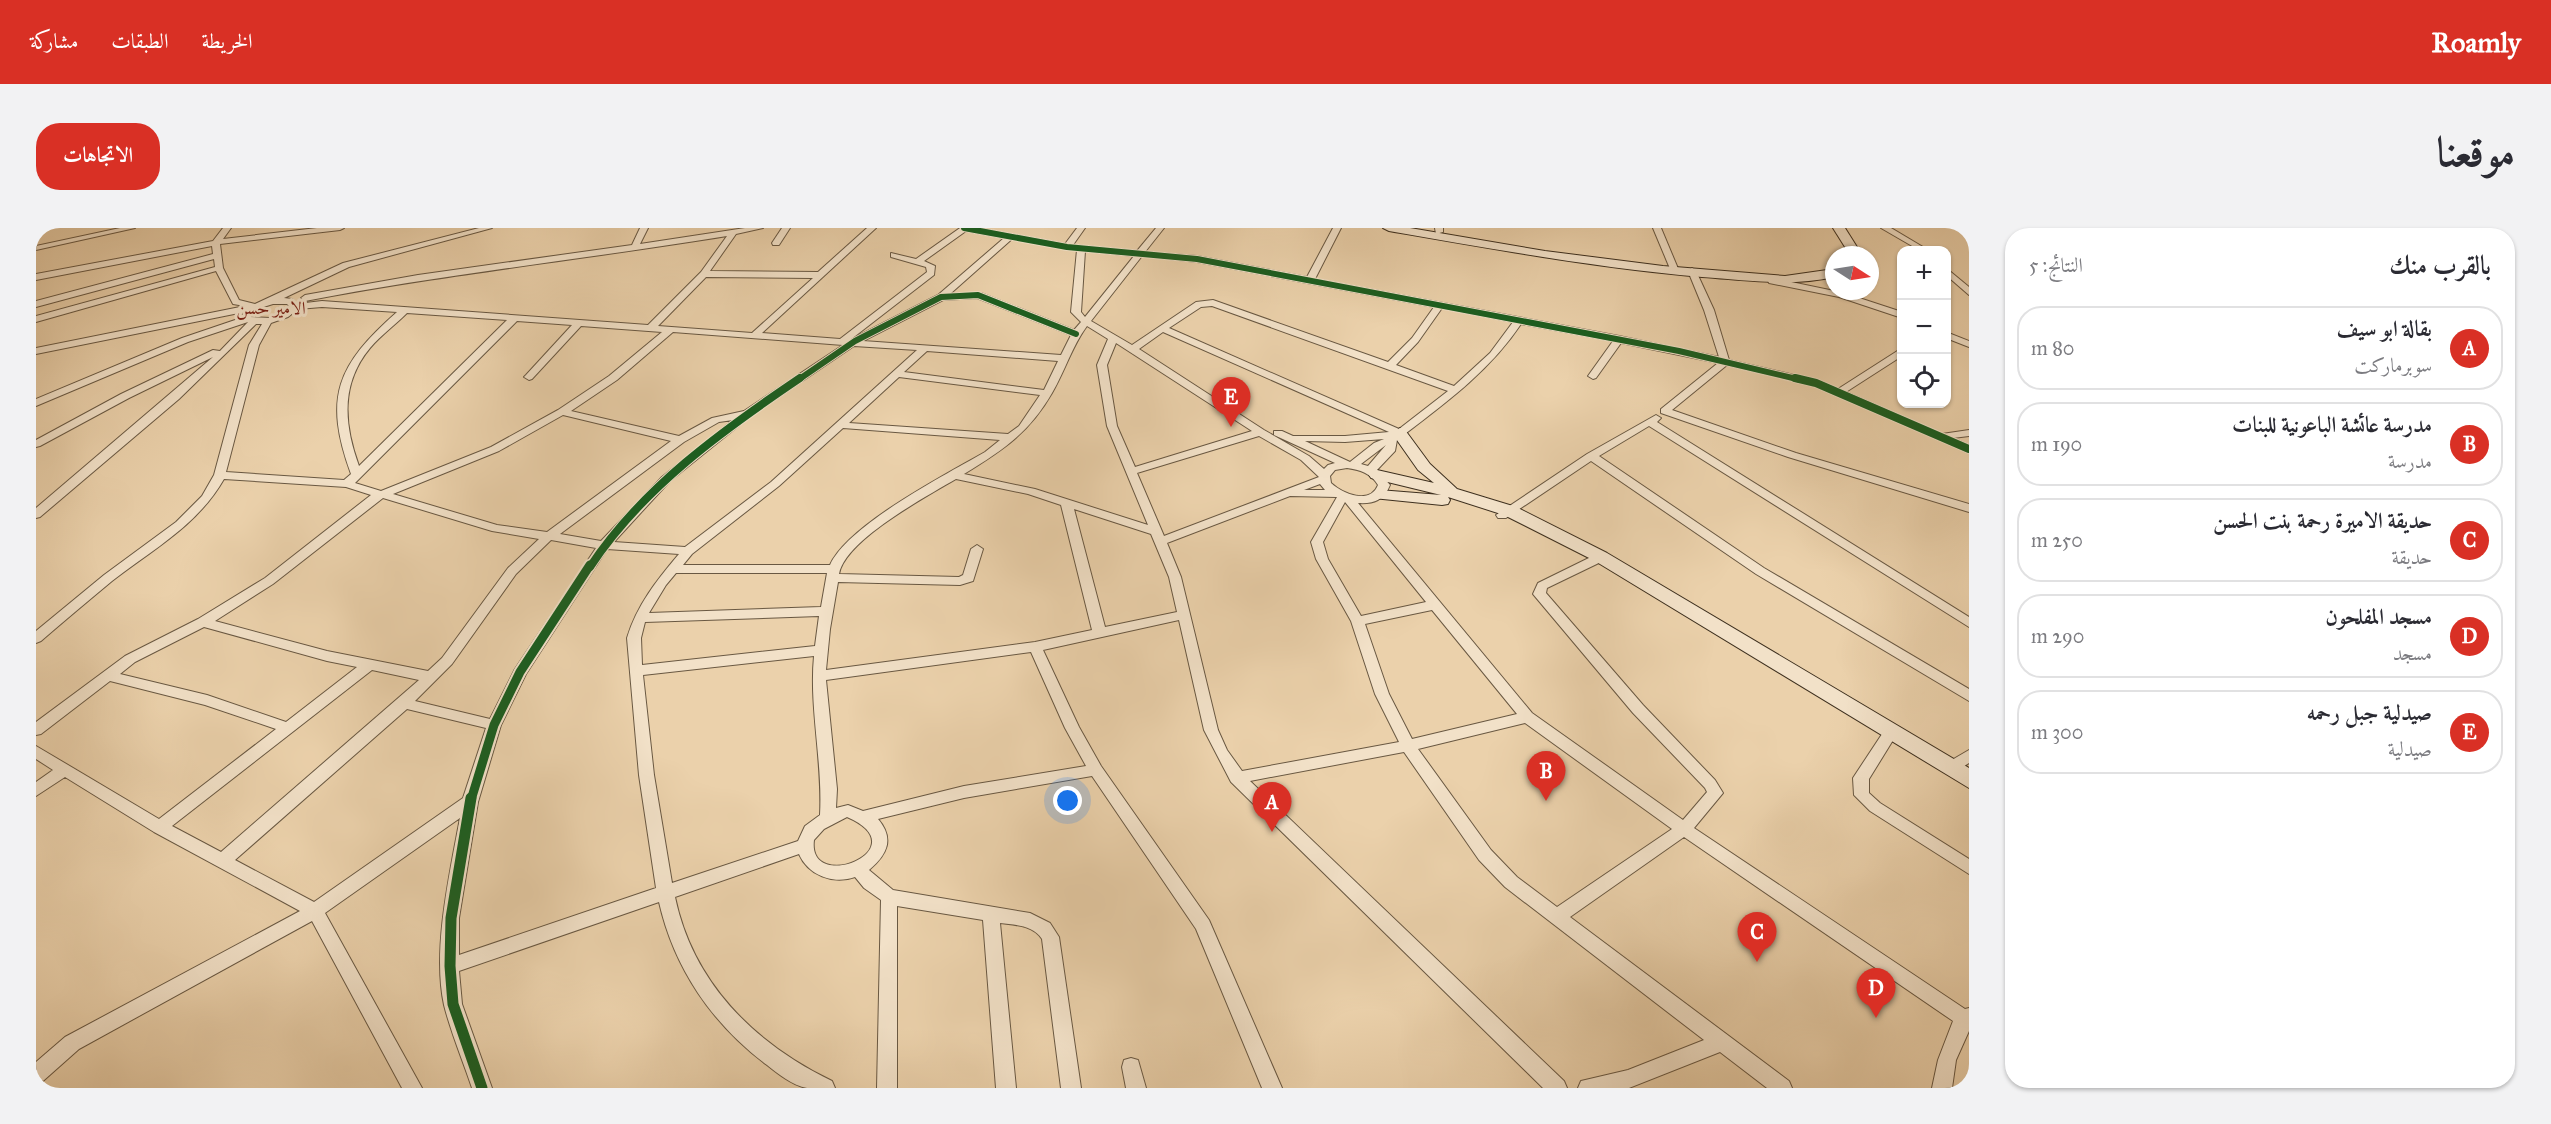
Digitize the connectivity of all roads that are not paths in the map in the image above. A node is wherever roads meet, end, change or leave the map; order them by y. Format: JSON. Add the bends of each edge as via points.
{"nodes":[{"id":1,"x":131,"y":228,"type":"edge"},
{"id":2,"x":315,"y":228,"type":"edge"},
{"id":3,"x":340,"y":228,"type":"edge"},
{"id":4,"x":488,"y":228,"type":"edge"},
{"id":5,"x":644,"y":228,"type":"edge"},
{"id":6,"x":759,"y":228,"type":"edge"},
{"id":7,"x":786,"y":228,"type":"edge"},
{"id":8,"x":872,"y":228,"type":"edge"},
{"id":9,"x":964,"y":228,"type":"edge"},
{"id":10,"x":1081,"y":228,"type":"edge"},
{"id":11,"x":1160,"y":228,"type":"edge"},
{"id":12,"x":1337,"y":228,"type":"edge"},
{"id":13,"x":1389,"y":228,"type":"edge"},
{"id":14,"x":1413,"y":228,"type":"edge"},
{"id":15,"x":1657,"y":228,"type":"edge"},
{"id":16,"x":1839,"y":228,"type":"edge"},
{"id":17,"x":1885,"y":228,"type":"edge"},
{"id":18,"x":222,"y":230,"type":"edge"},
{"id":19,"x":1439,"y":232,"type":"edge"},
{"id":20,"x":733,"y":233,"type":"junction"},
{"id":21,"x":1009,"y":238,"type":"junction"},
{"id":22,"x":216,"y":242,"type":"junction"},
{"id":23,"x":776,"y":243,"type":"dead end"},
{"id":24,"x":1850,"y":246,"type":"edge"},
{"id":25,"x":1917,"y":246,"type":"edge"},
{"id":26,"x":36,"y":248,"type":"edge"},
{"id":27,"x":1068,"y":248,"type":"junction"},
{"id":28,"x":634,"y":249,"type":"junction"},
{"id":29,"x":1081,"y":249,"type":"junction"},
{"id":30,"x":1141,"y":253,"type":"junction"},
{"id":31,"x":894,"y":255,"type":"dead end"},
{"id":32,"x":216,"y":256,"type":"junction"},
{"id":33,"x":918,"y":261,"type":"junction"},
{"id":34,"x":219,"y":268,"type":"junction"},
{"id":35,"x":1675,"y":270,"type":"junction"},
{"id":36,"x":1696,"y":272,"type":"junction"},
{"id":37,"x":704,"y":274,"type":"junction"},
{"id":38,"x":1951,"y":274,"type":"edge"},
{"id":39,"x":821,"y":275,"type":"junction"},
{"id":40,"x":1825,"y":275,"type":"edge"},
{"id":41,"x":36,"y":277,"type":"edge"},
{"id":42,"x":1310,"y":280,"type":"junction"},
{"id":43,"x":1772,"y":280,"type":"junction"},
{"id":44,"x":1969,"y":292,"type":"edge"},
{"id":45,"x":941,"y":297,"type":"junction"},
{"id":46,"x":272,"y":301,"type":"junction"},
{"id":47,"x":36,"y":304,"type":"edge"},
{"id":48,"x":292,"y":304,"type":"junction"},
{"id":49,"x":1440,"y":304,"type":"junction"},
{"id":50,"x":254,"y":307,"type":"junction"},
{"id":51,"x":403,"y":312,"type":"junction"},
{"id":52,"x":1897,"y":313,"type":"edge"},
{"id":53,"x":204,"y":318,"type":"junction"},
{"id":54,"x":515,"y":318,"type":"junction"},
{"id":55,"x":36,"y":319,"type":"edge"},
{"id":56,"x":249,"y":319,"type":"junction"},
{"id":57,"x":1519,"y":320,"type":"junction"},
{"id":58,"x":268,"y":321,"type":"junction"},
{"id":59,"x":1085,"y":323,"type":"junction"},
{"id":60,"x":578,"y":324,"type":"junction"},
{"id":61,"x":650,"y":328,"type":"junction"},
{"id":62,"x":1163,"y":329,"type":"junction"},
{"id":63,"x":670,"y":330,"type":"junction"},
{"id":64,"x":756,"y":334,"type":"junction"},
{"id":65,"x":1076,"y":334,"type":"junction"},
{"id":66,"x":1951,"y":337,"type":"edge"},
{"id":67,"x":1113,"y":338,"type":"junction"},
{"id":68,"x":1619,"y":339,"type":"junction"},
{"id":69,"x":256,"y":340,"type":"junction"},
{"id":70,"x":850,"y":340,"type":"junction"},
{"id":71,"x":232,"y":344,"type":"junction"},
{"id":72,"x":1969,"y":345,"type":"edge"},
{"id":73,"x":924,"y":349,"type":"junction"},
{"id":74,"x":1132,"y":350,"type":"junction"},
{"id":75,"x":36,"y":351,"type":"edge"},
{"id":76,"x":1897,"y":354,"type":"edge"},
{"id":77,"x":1063,"y":358,"type":"junction"},
{"id":78,"x":1725,"y":362,"type":"junction"},
{"id":79,"x":1391,"y":365,"type":"junction"},
{"id":80,"x":896,"y":374,"type":"junction"},
{"id":81,"x":1593,"y":376,"type":"dead end"},
{"id":82,"x":529,"y":377,"type":"dead end"},
{"id":83,"x":1456,"y":390,"type":"junction"},
{"id":84,"x":1840,"y":392,"type":"junction"},
{"id":85,"x":1047,"y":393,"type":"junction"},
{"id":86,"x":36,"y":403,"type":"edge"},
{"id":87,"x":1665,"y":411,"type":"junction"},
{"id":88,"x":562,"y":412,"type":"junction"},
{"id":89,"x":748,"y":413,"type":"junction"},
{"id":90,"x":1239,"y":419,"type":"junction"},
{"id":91,"x":1650,"y":422,"type":"junction"},
{"id":92,"x":840,"y":425,"type":"junction"},
{"id":93,"x":1260,"y":432,"type":"junction"},
{"id":94,"x":1969,"y":433,"type":"edge"},
{"id":95,"x":1284,"y":436,"type":"junction"},
{"id":96,"x":1396,"y":436,"type":"junction"},
{"id":97,"x":1941,"y":437,"type":"junction"},
{"id":98,"x":1012,"y":438,"type":"junction"},
{"id":99,"x":680,"y":440,"type":"junction"},
{"id":100,"x":36,"y":444,"type":"edge"},
{"id":101,"x":1969,"y":449,"type":"edge"},
{"id":102,"x":1591,"y":456,"type":"junction"},
{"id":103,"x":1350,"y":465,"type":"junction"},
{"id":104,"x":1130,"y":472,"type":"junction"},
{"id":105,"x":1374,"y":472,"type":"junction"},
{"id":106,"x":356,"y":474,"type":"junction"},
{"id":107,"x":220,"y":475,"type":"junction"},
{"id":108,"x":954,"y":475,"type":"junction"},
{"id":109,"x":1324,"y":477,"type":"junction"},
{"id":110,"x":346,"y":484,"type":"junction"},
{"id":111,"x":61,"y":492,"type":"junction"},
{"id":112,"x":383,"y":493,"type":"junction"},
{"id":113,"x":1289,"y":494,"type":"junction"},
{"id":114,"x":1462,"y":495,"type":"junction"},
{"id":115,"x":1342,"y":496,"type":"junction"},
{"id":116,"x":1375,"y":496,"type":"junction"},
{"id":117,"x":36,"y":502,"type":"edge"},
{"id":118,"x":1066,"y":502,"type":"junction"},
{"id":119,"x":1969,"y":508,"type":"edge"},
{"id":120,"x":1506,"y":513,"type":"junction"},
{"id":121,"x":36,"y":514,"type":"edge"},
{"id":122,"x":1376,"y":529,"type":"junction"},
{"id":123,"x":548,"y":537,"type":"junction"},
{"id":124,"x":1158,"y":537,"type":"junction"},
{"id":125,"x":604,"y":545,"type":"junction"},
{"id":126,"x":977,"y":549,"type":"dead end"},
{"id":127,"x":688,"y":551,"type":"junction"},
{"id":128,"x":1601,"y":557,"type":"junction"},
{"id":129,"x":672,"y":569,"type":"junction"},
{"id":130,"x":833,"y":573,"type":"junction"},
{"id":131,"x":1434,"y":605,"type":"junction"},
{"id":132,"x":826,"y":611,"type":"junction"},
{"id":133,"x":1183,"y":615,"type":"junction"},
{"id":134,"x":640,"y":618,"type":"junction"},
{"id":135,"x":1358,"y":621,"type":"junction"},
{"id":136,"x":203,"y":622,"type":"junction"},
{"id":137,"x":1969,"y":623,"type":"edge"},
{"id":138,"x":1100,"y":634,"type":"junction"},
{"id":139,"x":36,"y":639,"type":"edge"},
{"id":140,"x":1035,"y":647,"type":"junction"},
{"id":141,"x":821,"y":650,"type":"junction"},
{"id":142,"x":369,"y":665,"type":"junction"},
{"id":143,"x":636,"y":671,"type":"junction"},
{"id":144,"x":109,"y":676,"type":"junction"},
{"id":145,"x":819,"y":676,"type":"junction"},
{"id":146,"x":431,"y":677,"type":"junction"},
{"id":147,"x":1969,"y":696,"type":"edge"},
{"id":148,"x":404,"y":703,"type":"junction"},
{"id":149,"x":1527,"y":717,"type":"junction"},
{"id":150,"x":494,"y":725,"type":"junction"},
{"id":151,"x":288,"y":728,"type":"junction"},
{"id":152,"x":36,"y":730,"type":"edge"},
{"id":153,"x":1891,"y":732,"type":"junction"},
{"id":154,"x":1408,"y":746,"type":"junction"},
{"id":155,"x":36,"y":752,"type":"edge"},
{"id":156,"x":1969,"y":756,"type":"edge"},
{"id":157,"x":1950,"y":768,"type":"junction"},
{"id":158,"x":64,"y":770,"type":"junction"},
{"id":159,"x":1096,"y":770,"type":"junction"},
{"id":160,"x":1236,"y":778,"type":"junction"},
{"id":161,"x":1969,"y":779,"type":"edge"},
{"id":162,"x":36,"y":790,"type":"edge"},
{"id":163,"x":470,"y":802,"type":"junction"},
{"id":164,"x":828,"y":816,"type":"junction"},
{"id":165,"x":866,"y":816,"type":"junction"},
{"id":166,"x":160,"y":827,"type":"junction"},
{"id":167,"x":1684,"y":829,"type":"junction"},
{"id":168,"x":806,"y":845,"type":"junction"},
{"id":169,"x":223,"y":860,"type":"junction"},
{"id":170,"x":1969,"y":867,"type":"edge"},
{"id":171,"x":859,"y":870,"type":"junction"},
{"id":172,"x":666,"y":895,"type":"junction"},
{"id":173,"x":889,"y":897,"type":"junction"},
{"id":174,"x":315,"y":911,"type":"junction"},
{"id":175,"x":991,"y":913,"type":"junction"},
{"id":176,"x":1556,"y":917,"type":"junction"},
{"id":177,"x":450,"y":966,"type":"junction"},
{"id":178,"x":1967,"y":1019,"type":"edge"},
{"id":179,"x":1723,"y":1042,"type":"junction"},
{"id":180,"x":1131,"y":1066,"type":"dead end"},
{"id":181,"x":36,"y":1074,"type":"edge"},
{"id":182,"x":412,"y":1088,"type":"edge"},
{"id":183,"x":482,"y":1088,"type":"edge"},
{"id":184,"x":825,"y":1088,"type":"edge"},
{"id":185,"x":887,"y":1088,"type":"edge"},
{"id":186,"x":1006,"y":1088,"type":"edge"},
{"id":187,"x":1071,"y":1088,"type":"edge"},
{"id":188,"x":1136,"y":1088,"type":"edge"},
{"id":189,"x":1272,"y":1088,"type":"edge"},
{"id":190,"x":1557,"y":1088,"type":"edge"},
{"id":191,"x":1588,"y":1088,"type":"edge"},
{"id":192,"x":1782,"y":1088,"type":"edge"},
{"id":193,"x":1942,"y":1088,"type":"edge"}],
"edges":[{"from":1,"to":26,"type":"street"},
{"from":2,"to":3,"type":"street"},
{"from":2,"to":22,"type":"street"},
{"from":4,"to":46,"type":"street","via":[[346,265]]},
{"from":5,"to":28,"type":"street"},
{"from":6,"to":20,"type":"street"},
{"from":7,"to":23,"type":"street"},
{"from":8,"to":39,"type":"street"},
{"from":9,"to":21,"type":"street"},
{"from":9,"to":33,"type":"street"},
{"from":10,"to":27,"type":"street"},
{"from":11,"to":30,"type":"street"},
{"from":12,"to":42,"type":"street"},
{"from":13,"to":19,"type":"street"},
{"from":14,"to":19,"type":"street"},
{"from":15,"to":35,"type":"street"},
{"from":16,"to":24,"type":"street"},
{"from":17,"to":25,"type":"street"},
{"from":18,"to":22,"type":"street"},
{"from":19,"to":35,"type":"street"},
{"from":20,"to":28,"type":"street"},
{"from":20,"to":37,"type":"street"},
{"from":21,"to":27,"type":"street"},
{"from":21,"to":45,"type":"street"},
{"from":22,"to":32,"type":"street"},
{"from":22,"to":41,"type":"street"},
{"from":27,"to":29,"type":"street"},
{"from":28,"to":48,"type":"street","via":[[426,274]]},
{"from":29,"to":30,"type":"street"},
{"from":29,"to":59,"type":"street","via":[[1076,312]]},
{"from":30,"to":42,"type":"street"},
{"from":30,"to":59,"type":"street"},
{"from":31,"to":33,"type":"street"},
{"from":32,"to":34,"type":"street"},
{"from":32,"to":47,"type":"street"},
{"from":33,"to":70,"type":"street","via":[[929,265],[930,273]]},
{"from":34,"to":50,"type":"street","via":[[236,302]]},
{"from":34,"to":55,"type":"street"},
{"from":35,"to":36,"type":"street"},
{"from":36,"to":43,"type":"street"},
{"from":36,"to":78,"type":"street"},
{"from":37,"to":39,"type":"street"},
{"from":37,"to":61,"type":"street"},
{"from":38,"to":44,"type":"street"},
{"from":39,"to":64,"type":"street"},
{"from":40,"to":43,"type":"street"},
{"from":42,"to":49,"type":"street"},
{"from":43,"to":52,"type":"street","via":[[1841,295]]},
{"from":45,"to":65,"type":"street","via":[[978,296]]},
{"from":45,"to":70,"type":"street"},
{"from":46,"to":48,"type":"street"},
{"from":46,"to":50,"type":"street"},
{"from":48,"to":51,"type":"street"},
{"from":48,"to":58,"type":"street","via":[[283,316]]},
{"from":49,"to":57,"type":"street"},
{"from":49,"to":79,"type":"street","via":[[1415,340]]},
{"from":50,"to":53,"type":"street"},
{"from":50,"to":56,"type":"street"},
{"from":51,"to":54,"type":"street"},
{"from":51,"to":106,"type":"street","via":[[368,342],[343,389],[341,431]]},
{"from":53,"to":56,"type":"street"},
{"from":53,"to":75,"type":"street"},
{"from":54,"to":60,"type":"street"},
{"from":54,"to":106,"type":"street"},
{"from":56,"to":58,"type":"street"},
{"from":56,"to":71,"type":"street"},
{"from":56,"to":86,"type":"street","via":[[185,340]]},
{"from":57,"to":68,"type":"street"},
{"from":57,"to":83,"type":"street","via":[[1495,355]]},
{"from":58,"to":69,"type":"street"},
{"from":59,"to":65,"type":"street"},
{"from":59,"to":67,"type":"street"},
{"from":60,"to":61,"type":"street"},
{"from":60,"to":82,"type":"street"},
{"from":61,"to":63,"type":"street"},
{"from":62,"to":74,"type":"street"},
{"from":62,"to":79,"type":"street","via":[[1199,304],[1213,303]]},
{"from":62,"to":96,"type":"street"},
{"from":63,"to":64,"type":"street"},
{"from":63,"to":88,"type":"street","via":[[613,378]]},
{"from":64,"to":70,"type":"street"},
{"from":65,"to":77,"type":"street"},
{"from":66,"to":72,"type":"street"},
{"from":67,"to":74,"type":"street"},
{"from":67,"to":104,"type":"street","via":[[1102,360],[1102,370],[1112,426]]},
{"from":68,"to":78,"type":"street"},
{"from":68,"to":81,"type":"street"},
{"from":69,"to":71,"type":"street"},
{"from":69,"to":107,"type":"street"},
{"from":70,"to":73,"type":"street"},
{"from":70,"to":89,"type":"street"},
{"from":71,"to":100,"type":"street"},
{"from":71,"to":111,"type":"street"},
{"from":73,"to":77,"type":"street"},
{"from":73,"to":80,"type":"street"},
{"from":74,"to":90,"type":"street"},
{"from":76,"to":84,"type":"street"},
{"from":77,"to":85,"type":"street"},
{"from":78,"to":84,"type":"street"},
{"from":78,"to":87,"type":"street"},
{"from":79,"to":83,"type":"street"},
{"from":80,"to":85,"type":"street"},
{"from":80,"to":92,"type":"street"},
{"from":83,"to":96,"type":"street"},
{"from":84,"to":97,"type":"street"},
{"from":85,"to":98,"type":"street"},
{"from":87,"to":91,"type":"street"},
{"from":87,"to":119,"type":"street"},
{"from":88,"to":99,"type":"street"},
{"from":88,"to":112,"type":"street","via":[[485,453]]},
{"from":89,"to":99,"type":"street","via":[[716,420]]},
{"from":89,"to":125,"type":"street","via":[[666,478]]},
{"from":90,"to":93,"type":"street"},
{"from":90,"to":95,"type":"street"},
{"from":91,"to":102,"type":"street"},
{"from":91,"to":137,"type":"street"},
{"from":92,"to":98,"type":"street"},
{"from":92,"to":127,"type":"street","via":[[775,484]]},
{"from":93,"to":104,"type":"street"},
{"from":93,"to":109,"type":"street","via":[[1305,458]]},
{"from":94,"to":97,"type":"street"},
{"from":95,"to":96,"type":"street"},
{"from":95,"to":103,"type":"street"},
{"from":96,"to":103,"type":"street"},
{"from":96,"to":105,"type":"street"},
{"from":96,"to":114,"type":"street","via":[[1424,467]]},
{"from":97,"to":101,"type":"street"},
{"from":98,"to":108,"type":"street"},
{"from":99,"to":123,"type":"street"},
{"from":102,"to":120,"type":"street"},
{"from":102,"to":147,"type":"street","via":[[1760,571]]},
{"from":103,"to":105,"type":"street"},
{"from":103,"to":109,"type":"street","via":[[1332,467]]},
{"from":104,"to":124,"type":"street"},
{"from":105,"to":114,"type":"street"},
{"from":105,"to":116,"type":"street","via":[[1384,485]]},
{"from":106,"to":110,"type":"street"},
{"from":107,"to":110,"type":"street"},
{"from":107,"to":139,"type":"street","via":[[196,511]]},
{"from":108,"to":118,"type":"street"},
{"from":108,"to":130,"type":"street","via":[[886,516],[850,546]]},
{"from":109,"to":113,"type":"street"},
{"from":109,"to":115,"type":"street"},
{"from":110,"to":112,"type":"street"},
{"from":111,"to":117,"type":"street"},
{"from":111,"to":121,"type":"street"},
{"from":112,"to":123,"type":"street","via":[[467,521]]},
{"from":112,"to":136,"type":"street","via":[[269,581]]},
{"from":113,"to":115,"type":"street"},
{"from":113,"to":124,"type":"street"},
{"from":114,"to":120,"type":"street"},
{"from":115,"to":116,"type":"street"},
{"from":115,"to":122,"type":"street"},
{"from":115,"to":135,"type":"street","via":[[1317,542],[1328,572]]},
{"from":116,"to":120,"type":"street","via":[[1458,503]]},
{"from":116,"to":122,"type":"street"},
{"from":118,"to":124,"type":"street"},
{"from":118,"to":138,"type":"street"},
{"from":120,"to":128,"type":"street"},
{"from":122,"to":131,"type":"street"},
{"from":123,"to":125,"type":"street"},
{"from":123,"to":146,"type":"street","via":[[512,571]]},
{"from":124,"to":133,"type":"street","via":[[1175,577]]},
{"from":125,"to":127,"type":"street"},
{"from":125,"to":150,"type":"street","via":[[520,672]]},
{"from":126,"to":130,"type":"street","via":[[969,578],[960,581]]},
{"from":127,"to":129,"type":"street"},
{"from":128,"to":153,"type":"street"},
{"from":128,"to":167,"type":"street","via":[[1538,591],[1638,709],[1713,788],[1712,799]]},
{"from":129,"to":130,"type":"street"},
{"from":129,"to":134,"type":"street"},
{"from":130,"to":132,"type":"street"},
{"from":131,"to":135,"type":"street"},
{"from":131,"to":149,"type":"street"},
{"from":132,"to":134,"type":"street"},
{"from":132,"to":141,"type":"street"},
{"from":133,"to":138,"type":"street"},
{"from":133,"to":160,"type":"street","via":[[1211,730],[1220,754]]},
{"from":134,"to":143,"type":"street","via":[[634,638]]},
{"from":135,"to":154,"type":"street","via":[[1382,694]]},
{"from":136,"to":142,"type":"street"},
{"from":136,"to":144,"type":"street","via":[[150,646]]},
{"from":138,"to":140,"type":"street"},
{"from":140,"to":145,"type":"street"},
{"from":140,"to":159,"type":"street"},
{"from":141,"to":143,"type":"street"},
{"from":141,"to":145,"type":"street"},
{"from":142,"to":146,"type":"street"},
{"from":142,"to":151,"type":"street"},
{"from":143,"to":172,"type":"street","via":[[648,798]]},
{"from":144,"to":151,"type":"street","via":[[207,700]]},
{"from":144,"to":152,"type":"street"},
{"from":145,"to":164,"type":"street"},
{"from":146,"to":148,"type":"street"},
{"from":148,"to":150,"type":"street"},
{"from":148,"to":169,"type":"street"},
{"from":149,"to":154,"type":"street"},
{"from":149,"to":167,"type":"street"},
{"from":150,"to":163,"type":"street"},
{"from":151,"to":166,"type":"street"},
{"from":153,"to":157,"type":"street"},
{"from":153,"to":170,"type":"street","via":[[1861,778],[1862,795]]},
{"from":154,"to":160,"type":"street"},
{"from":154,"to":176,"type":"street","via":[[1485,855],[1511,882]]},
{"from":155,"to":158,"type":"street"},
{"from":156,"to":157,"type":"street"},
{"from":157,"to":161,"type":"street"},
{"from":158,"to":162,"type":"street"},
{"from":158,"to":166,"type":"street"},
{"from":159,"to":165,"type":"street","via":[[964,792]]},
{"from":159,"to":189,"type":"street","via":[[1203,925]]},
{"from":160,"to":190,"type":"street"},
{"from":163,"to":174,"type":"street"},
{"from":163,"to":177,"type":"street","via":[[451,918]]},
{"from":164,"to":165,"type":"street","via":[[848,812]]},
{"from":164,"to":168,"type":"street","via":[[812,828]]},
{"from":165,"to":171,"type":"street","via":[[878,827],[881,843],[874,858]]},
{"from":166,"to":169,"type":"street"},
{"from":167,"to":176,"type":"street"},
{"from":167,"to":178,"type":"street"},
{"from":168,"to":171,"type":"street","via":[[810,860],[822,870],[840,874]]},
{"from":168,"to":172,"type":"street"},
{"from":169,"to":174,"type":"street"},
{"from":171,"to":173,"type":"street"},
{"from":172,"to":177,"type":"street"},
{"from":172,"to":184,"type":"street","via":[[681,946],[695,975],[740,1033],[772,1059]]},
{"from":173,"to":175,"type":"street"},
{"from":173,"to":185,"type":"street"},
{"from":174,"to":181,"type":"street","via":[[80,1038]]},
{"from":174,"to":182,"type":"street"},
{"from":175,"to":186,"type":"street"},
{"from":175,"to":187,"type":"street","via":[[1030,920],[1050,937]]},
{"from":176,"to":179,"type":"street"},
{"from":177,"to":183,"type":"street","via":[[453,1004]]},
{"from":178,"to":193,"type":"street","via":[[1947,1060]]},
{"from":179,"to":191,"type":"street","via":[[1628,1079]]},
{"from":179,"to":192,"type":"street"},
{"from":180,"to":188,"type":"street"}]}
